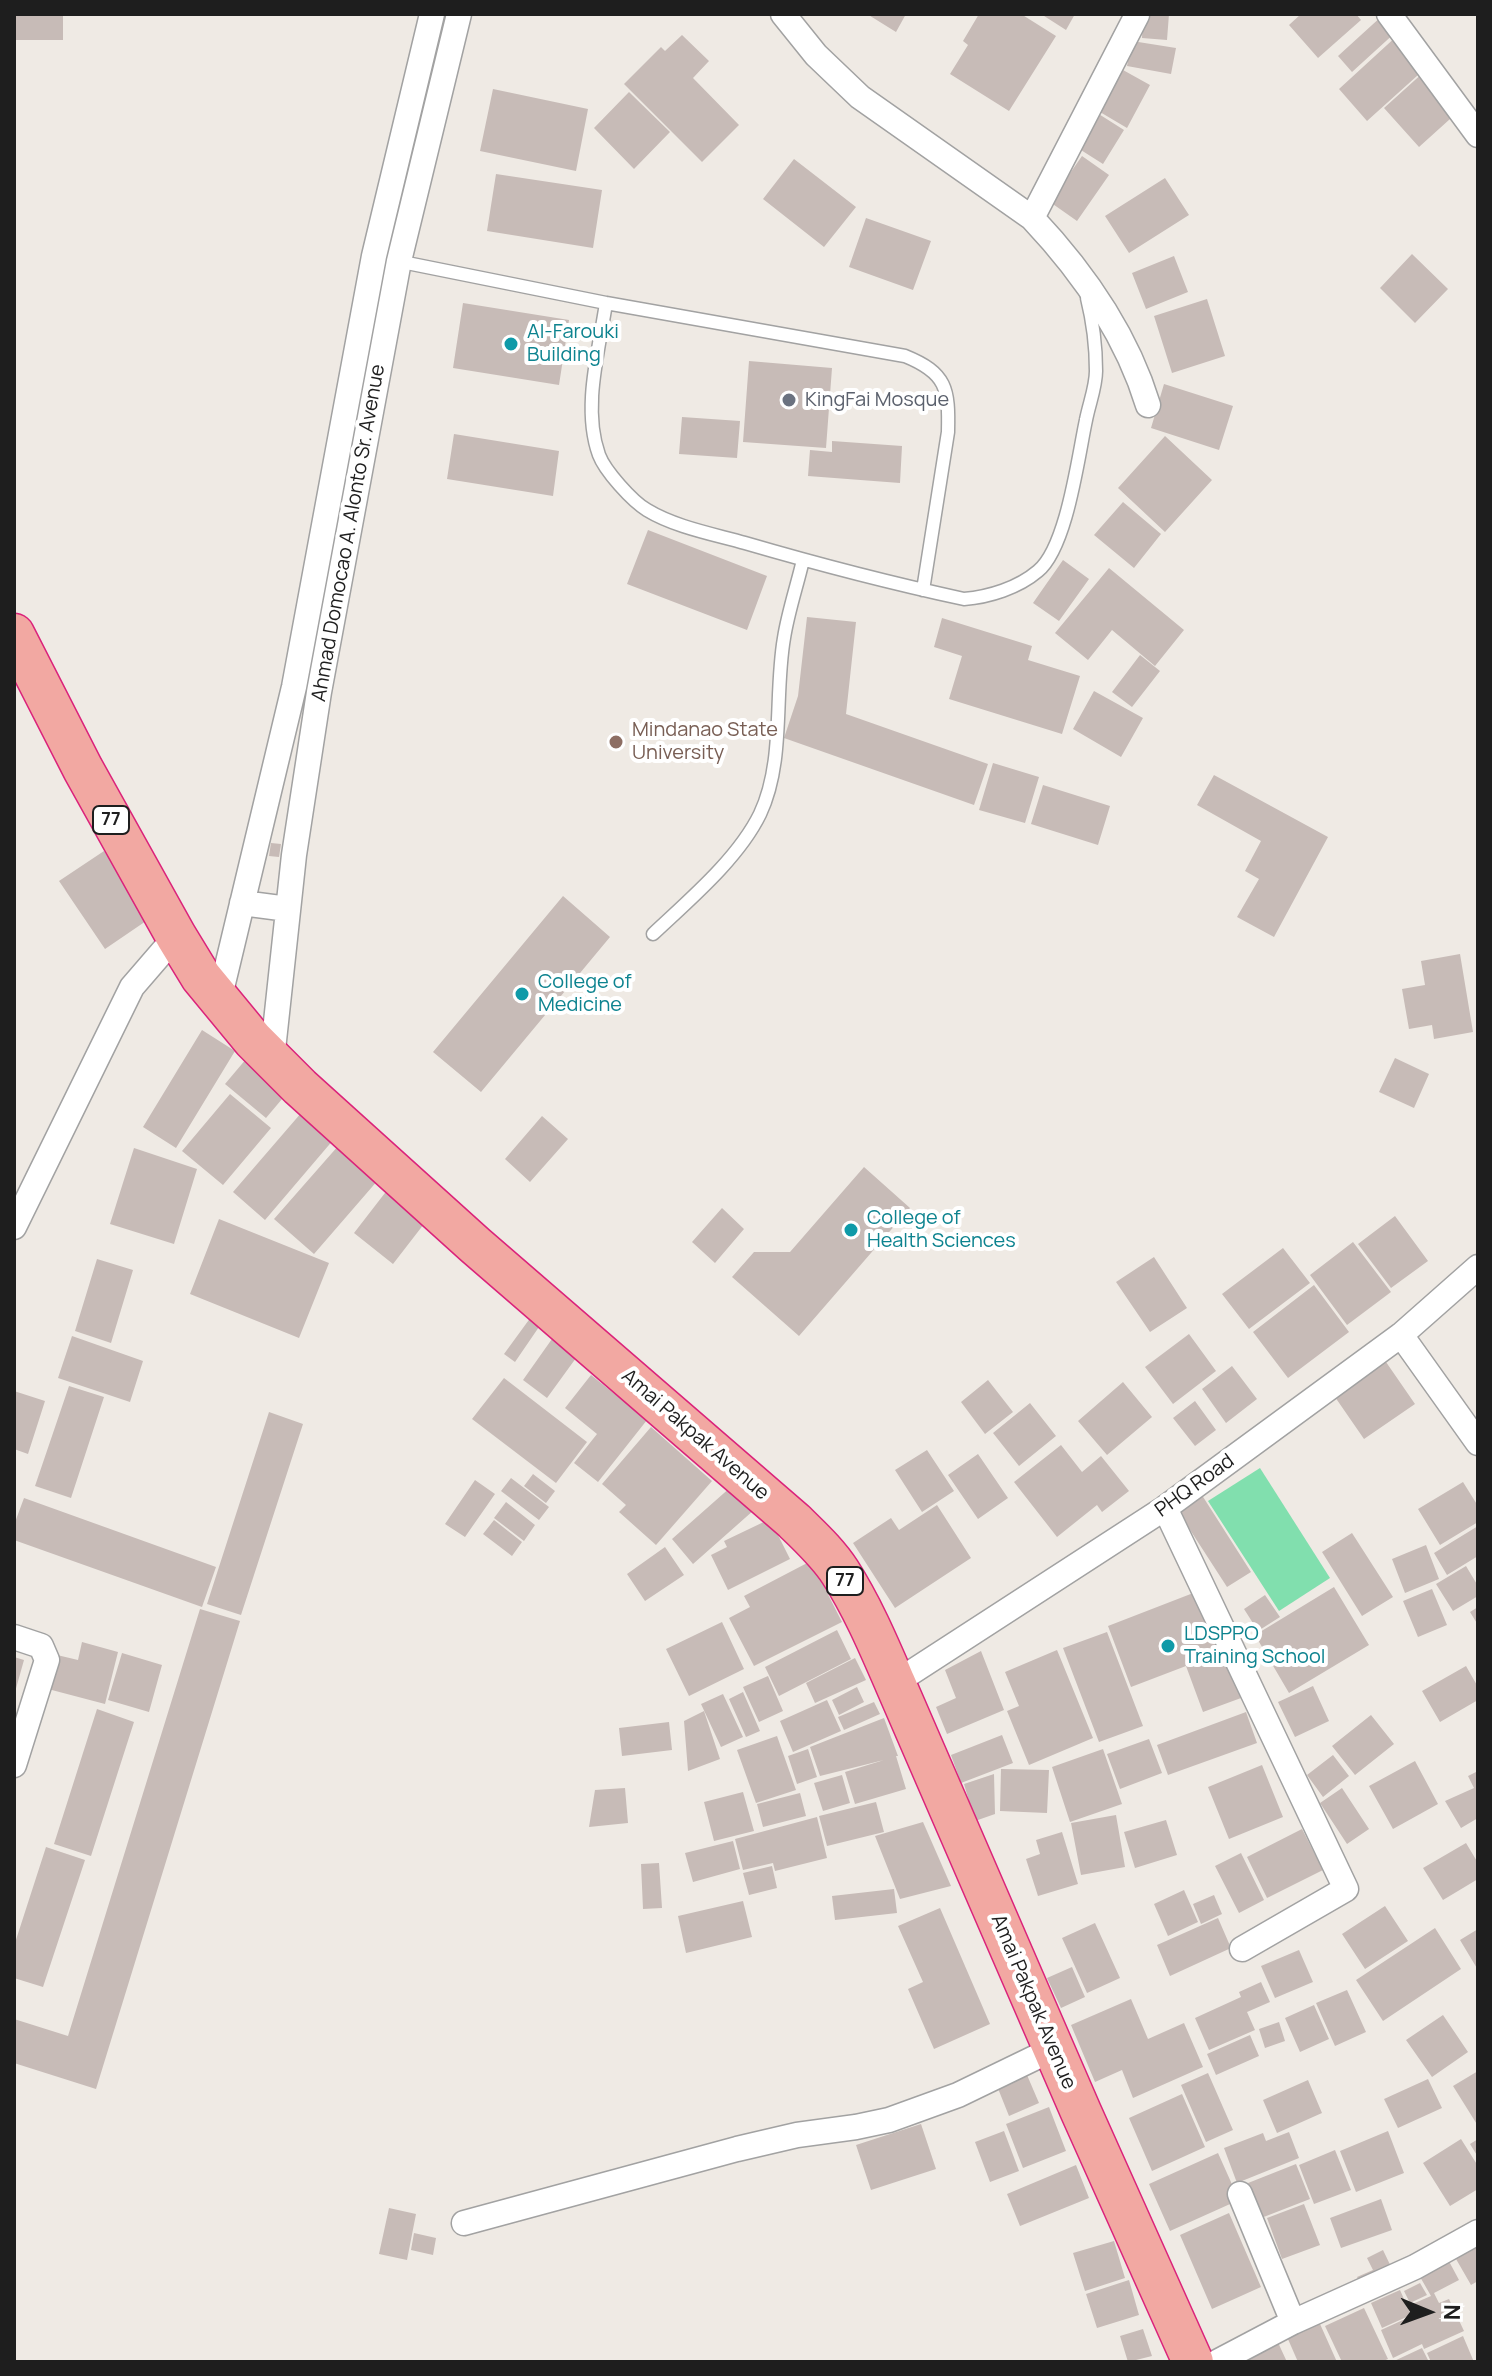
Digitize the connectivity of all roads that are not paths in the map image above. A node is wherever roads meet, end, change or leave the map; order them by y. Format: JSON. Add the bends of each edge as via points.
{"nodes":[{"id":1,"x":432,"y":14,"type":"edge"},
{"id":2,"x":459,"y":14,"type":"edge"},
{"id":3,"x":783,"y":14,"type":"edge"},
{"id":4,"x":1389,"y":14,"type":"edge"},
{"id":5,"x":1137,"y":15,"type":"edge"},
{"id":6,"x":1478,"y":135,"type":"edge"},
{"id":7,"x":1032,"y":218,"type":"junction"},
{"id":8,"x":374,"y":256,"type":"junction"},
{"id":9,"x":399,"y":261,"type":"junction"},
{"id":10,"x":1081,"y":276,"type":"junction"},
{"id":11,"x":606,"y":303,"type":"junction"},
{"id":12,"x":1148,"y":405,"type":"dead end"},
{"id":13,"x":803,"y":560,"type":"junction"},
{"id":14,"x":923,"y":590,"type":"junction"},
{"id":15,"x":14,"y":634,"type":"edge"},
{"id":16,"x":273,"y":773,"type":"junction"},
{"id":17,"x":306,"y":777,"type":"junction"},
{"id":18,"x":242,"y":903,"type":"junction"},
{"id":19,"x":288,"y":909,"type":"junction"},
{"id":20,"x":653,"y":934,"type":"dead end"},
{"id":21,"x":176,"y":936,"type":"junction"},
{"id":22,"x":219,"y":1000,"type":"junction"},
{"id":23,"x":272,"y":1059,"type":"junction"},
{"id":24,"x":14,"y":1227,"type":"edge"},
{"id":25,"x":1478,"y":1267,"type":"edge"},
{"id":26,"x":1401,"y":1335,"type":"junction"},
{"id":27,"x":1478,"y":1443,"type":"edge"},
{"id":28,"x":1165,"y":1508,"type":"junction"},
{"id":29,"x":14,"y":1637,"type":"edge"},
{"id":30,"x":895,"y":1683,"type":"junction"},
{"id":31,"x":14,"y":1765,"type":"edge"},
{"id":32,"x":1242,"y":1949,"type":"dead end"},
{"id":33,"x":1053,"y":2049,"type":"junction"},
{"id":34,"x":1240,"y":2194,"type":"dead end"},
{"id":35,"x":464,"y":2223,"type":"dead end"},
{"id":36,"x":1478,"y":2232,"type":"edge"},
{"id":37,"x":1293,"y":2322,"type":"junction"},
{"id":38,"x":1193,"y":2362,"type":"edge"},
{"id":39,"x":1217,"y":2362,"type":"edge"}],
"edges":[{"from":1,"to":8,"type":"street","name":"Ahmad Domocao A. Alonto Sr. Avenue"},
{"from":2,"to":9,"type":"street","name":"Ahmad Domocao A. Alonto Sr. Avenue"},
{"from":3,"to":7,"type":"street","via":[[860,97]]},
{"from":4,"to":6,"type":"street"},
{"from":5,"to":7,"type":"street"},
{"from":7,"to":10,"type":"street"},
{"from":8,"to":9,"type":"lane"},
{"from":8,"to":16,"type":"street","name":"Ahmad Domocao A. Alonto Sr. Avenue","via":[[294,687]]},
{"from":9,"to":11,"type":"lane"},
{"from":9,"to":17,"type":"street","name":"Ahmad Domocao A. Alonto Sr. Avenue"},
{"from":10,"to":12,"type":"street","via":[[1118,330]]},
{"from":10,"to":14,"type":"lane","via":[[1092,318],[1096,374],[1069,504],[1050,557],[1039,571],[982,598]]},
{"from":11,"to":13,"type":"lane","via":[[593,424],[600,456],[622,488],[646,510]]},
{"from":11,"to":14,"type":"lane","via":[[905,356],[938,374],[945,388],[948,432]]},
{"from":13,"to":14,"type":"lane"},
{"from":13,"to":20,"type":"lane","via":[[784,638],[775,751],[760,814],[741,843]]},
{"from":15,"to":21,"type":"highway","name":"Amai Pakpak Avenue","number":"77"},
{"from":16,"to":17,"type":"street"},
{"from":16,"to":18,"type":"street","name":"Ahmad Domocao A. Alonto Sr. Avenue"},
{"from":17,"to":19,"type":"street","name":"Ahmad Domocao A. Alonto Sr. Avenue"},
{"from":18,"to":19,"type":"street"},
{"from":18,"to":22,"type":"street","name":"Ahmad Domocao A. Alonto Sr. Avenue"},
{"from":19,"to":23,"type":"street","name":"Ahmad Domocao A. Alonto Sr. Avenue"},
{"from":21,"to":22,"type":"highway","name":"Amai Pakpak Avenue","number":"77"},
{"from":21,"to":24,"type":"street","via":[[132,987]]},
{"from":22,"to":23,"type":"highway","name":"Amai Pakpak Avenue","number":"77"},
{"from":23,"to":30,"type":"highway","name":"Amai Pakpak Avenue","number":"77","via":[[820,1547],[846,1583]]},
{"from":25,"to":26,"type":"street","name":"PHQ Road"},
{"from":26,"to":27,"type":"street"},
{"from":26,"to":28,"type":"street","name":"PHQ Road"},
{"from":28,"to":30,"type":"street","name":"PHQ Road"},
{"from":28,"to":32,"type":"street","via":[[1346,1889]]},
{"from":29,"to":31,"type":"street","via":[[41,1646],[47,1660]]},
{"from":30,"to":33,"type":"highway","name":"Amai Pakpak Avenue","number":"77"},
{"from":33,"to":35,"type":"street","via":[[958,2095],[889,2120],[737,2149]]},
{"from":33,"to":38,"type":"highway","name":"Amai Pakpak Avenue","number":"77"},
{"from":34,"to":37,"type":"street"},
{"from":36,"to":37,"type":"street"},
{"from":37,"to":39,"type":"street"}]}
